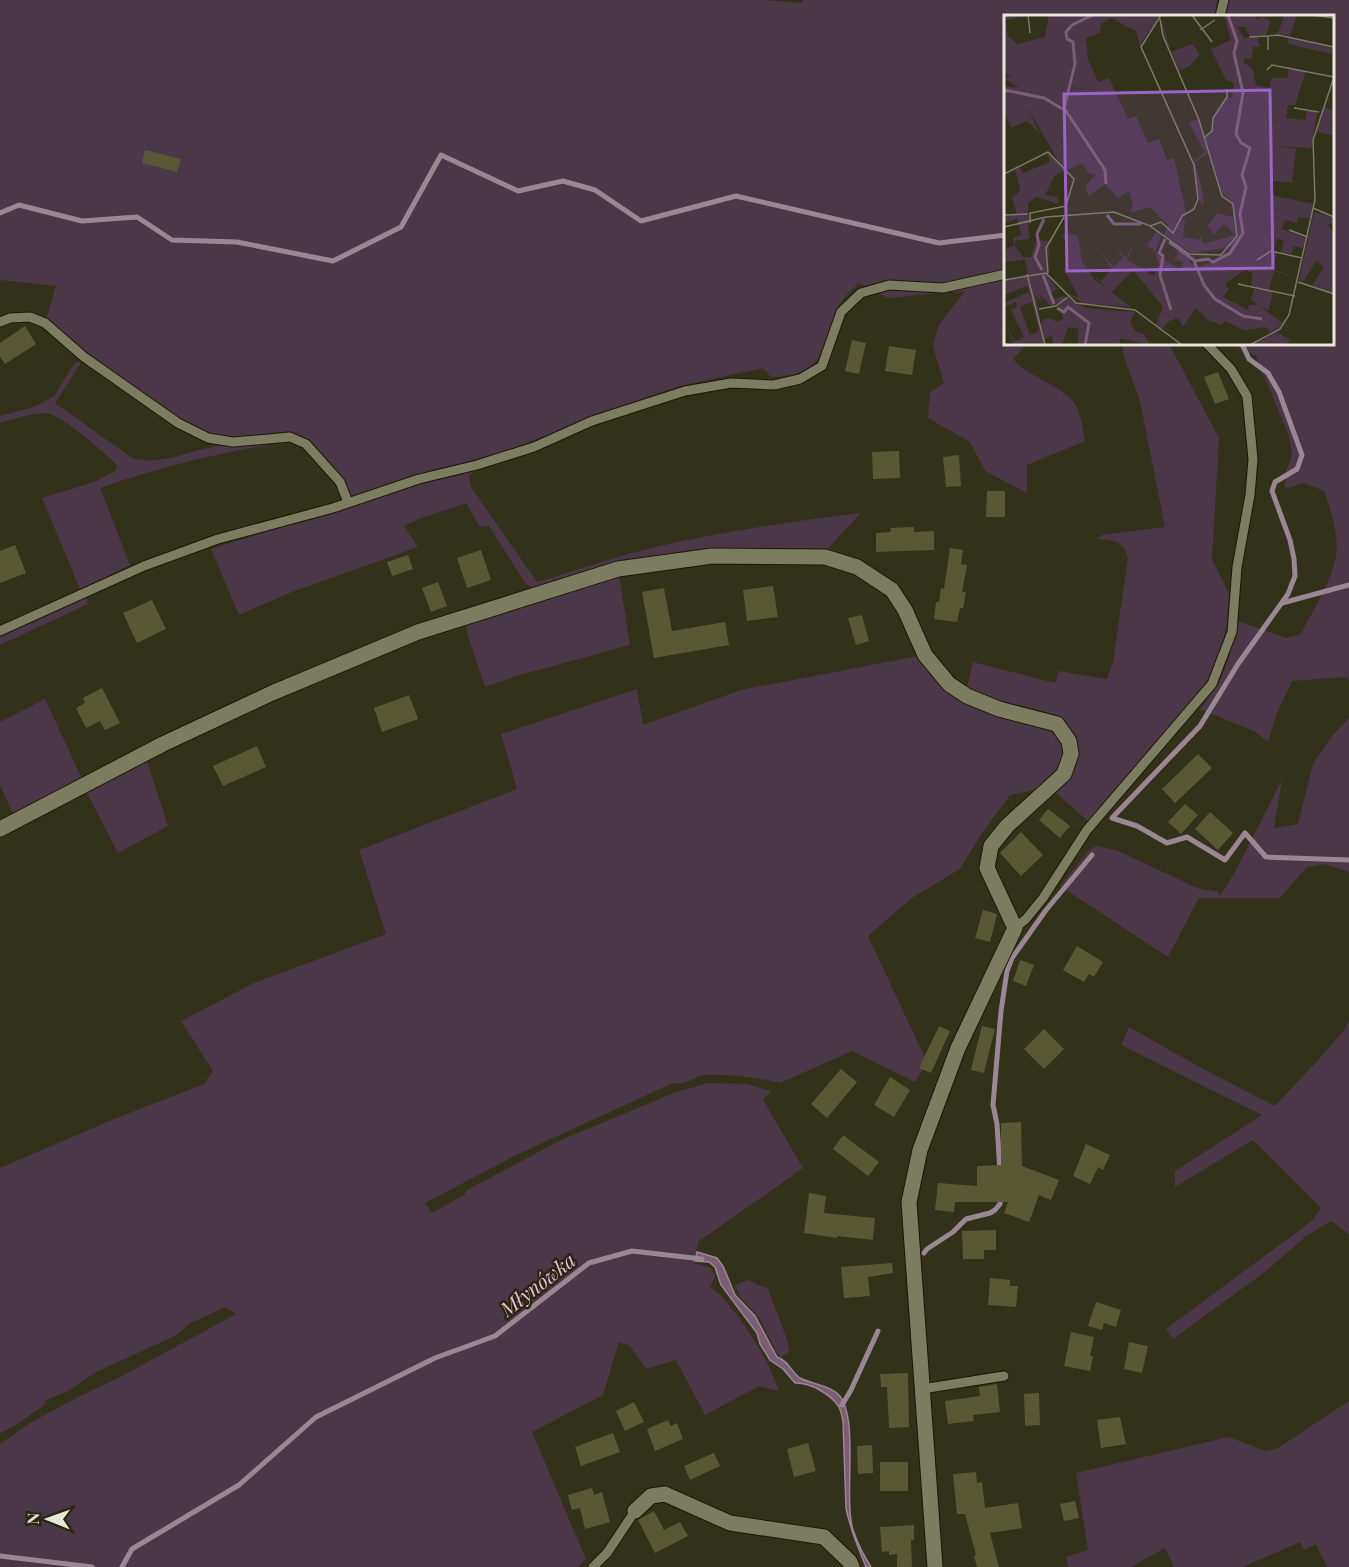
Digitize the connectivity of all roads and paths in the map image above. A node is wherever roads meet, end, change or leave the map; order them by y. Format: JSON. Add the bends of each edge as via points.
{"nodes":[{"id":1,"x":1224,"y":0,"type":"edge"},
{"id":2,"x":1220,"y":15,"type":"edge"},
{"id":3,"x":1004,"y":274,"type":"edge"},
{"id":4,"x":0,"y":322,"type":"edge"},
{"id":5,"x":1208,"y":345,"type":"edge"},
{"id":6,"x":348,"y":502,"type":"junction"},
{"id":7,"x":0,"y":631,"type":"edge"},
{"id":8,"x":0,"y":829,"type":"edge"},
{"id":9,"x":1015,"y":928,"type":"junction"},
{"id":10,"x":1004,"y":1376,"type":"dead end"},
{"id":11,"x":922,"y":1389,"type":"junction"},
{"id":12,"x":635,"y":1511,"type":"joint"},
{"id":13,"x":593,"y":1567,"type":"edge"},
{"id":14,"x":852,"y":1567,"type":"edge"},
{"id":15,"x":935,"y":1567,"type":"edge"}],
"edges":[{"from":1,"to":2,"type":"lane"},
{"from":3,"to":6,"type":"lane","via":[[943,288],[889,285],[861,293],[841,312],[822,366],[800,379],[774,385],[731,383],[685,391],[592,421],[534,447]]},
{"from":4,"to":6,"type":"lane","via":[[30,317],[45,323],[84,357],[178,423],[208,438],[233,442],[290,437],[306,444],[340,482]]},
{"from":5,"to":9,"type":"lane","via":[[1231,369],[1247,396],[1253,459],[1232,632],[1212,684],[1088,830],[1043,898]]},
{"from":6,"to":7,"type":"lane","via":[[144,566]]},
{"from":8,"to":9,"type":"street","via":[[252,702],[418,632],[618,569],[712,556],[825,557],[857,567],[892,590],[925,655],[949,684],[999,709],[1057,724],[1070,741],[1071,754],[1064,774],[1007,826],[991,846],[987,868]]},
{"from":9,"to":11,"type":"street","via":[[958,1048],[920,1150],[909,1202]]},
{"from":10,"to":11,"type":"lane"},
{"from":11,"to":15,"type":"street"},
{"from":12,"to":13,"type":"lane"},
{"from":12,"to":14,"type":"street","via":[[651,1496],[665,1494],[730,1524],[824,1537]]}]}
